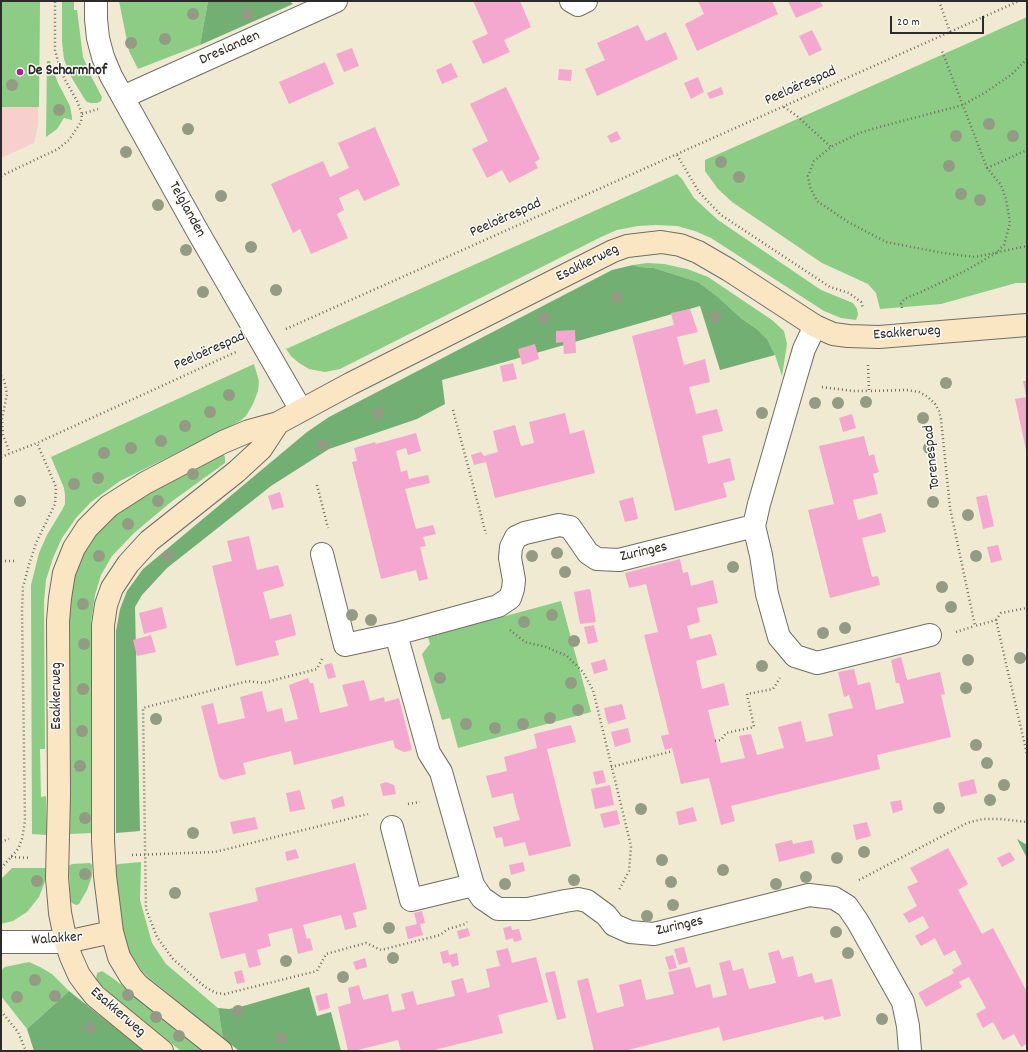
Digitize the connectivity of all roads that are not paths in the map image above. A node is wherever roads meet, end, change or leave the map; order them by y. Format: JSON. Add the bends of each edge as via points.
{"nodes":[{"id":1,"x":96,"y":1,"type":"edge"},
{"id":2,"x":336,"y":1,"type":"edge"},
{"id":3,"x":571,"y":1,"type":"edge"},
{"id":4,"x":586,"y":1,"type":"edge"},
{"id":5,"x":123,"y":97,"type":"junction"},
{"id":6,"x":815,"y":326,"type":"junction"},
{"id":7,"x":1027,"y":326,"type":"edge"},
{"id":8,"x":301,"y":410,"type":"junction"},
{"id":9,"x":278,"y":423,"type":"junction"},
{"id":10,"x":754,"y":526,"type":"junction"},
{"id":11,"x":322,"y":554,"type":"road end"},
{"id":12,"x":396,"y":634,"type":"junction"},
{"id":13,"x":930,"y":635,"type":"dead end"},
{"id":14,"x":392,"y":827,"type":"dead end"},
{"id":15,"x":477,"y":891,"type":"junction"},
{"id":16,"x":112,"y":932,"type":"junction"},
{"id":17,"x":1,"y":942,"type":"edge"},
{"id":18,"x":66,"y":942,"type":"junction"},
{"id":19,"x":162,"y":1051,"type":"edge"},
{"id":20,"x":221,"y":1051,"type":"edge"},
{"id":21,"x":910,"y":1051,"type":"edge"}],
"edges":[{"from":1,"to":5,"type":"street","name":"Telglanden","via":[[98,38],[103,57]]},
{"from":2,"to":5,"type":"street","name":"Dreslanden"},
{"from":3,"to":4,"type":"street","via":[[578,5]]},
{"from":5,"to":8,"type":"street","name":"Telglanden"},
{"from":6,"to":7,"type":"street","name":"Esakkerweg","via":[[834,334],[866,337]]},
{"from":6,"to":8,"type":"street","name":"Esakkerweg","via":[[698,252],[680,245],[661,242],[628,246],[613,251]]},
{"from":6,"to":10,"type":"street","via":[[804,349]]},
{"from":8,"to":9,"type":"street","name":"Esakkerweg"},
{"from":9,"to":16,"type":"street","name":"Esakkerweg","via":[[261,449],[246,463],[149,541],[128,564],[112,588],[106,605],[103,625],[104,876]]},
{"from":9,"to":18,"type":"street","name":"Esakkerweg","via":[[223,442],[145,483],[109,506],[87,528],[74,548],[64,572],[58,621],[57,878]]},
{"from":10,"to":12,"type":"street","name":"Zuringes","via":[[619,560],[597,559],[588,553],[570,527],[559,525],[520,535],[511,547],[514,580],[510,598],[498,606]]},
{"from":10,"to":13,"type":"street","via":[[778,637],[795,656],[817,663]]},
{"from":11,"to":12,"type":"street","via":[[345,645]]},
{"from":12,"to":15,"type":"street","via":[[429,753],[441,772]]},
{"from":14,"to":15,"type":"street","via":[[411,900]]},
{"from":15,"to":21,"type":"street","name":"Zuringes","via":[[498,908],[528,909],[565,901],[587,901],[606,915],[614,925],[630,932],[654,934],[809,895],[834,898],[847,906],[858,922],[902,1002],[906,1013]]},
{"from":16,"to":18,"type":"street","name":"Walakker"},
{"from":16,"to":20,"type":"street","name":"Esakkerweg","via":[[119,957],[138,985]]},
{"from":17,"to":18,"type":"street","name":"Walakker"},
{"from":18,"to":19,"type":"street","name":"Esakkerweg","via":[[79,975],[95,996]]}]}
